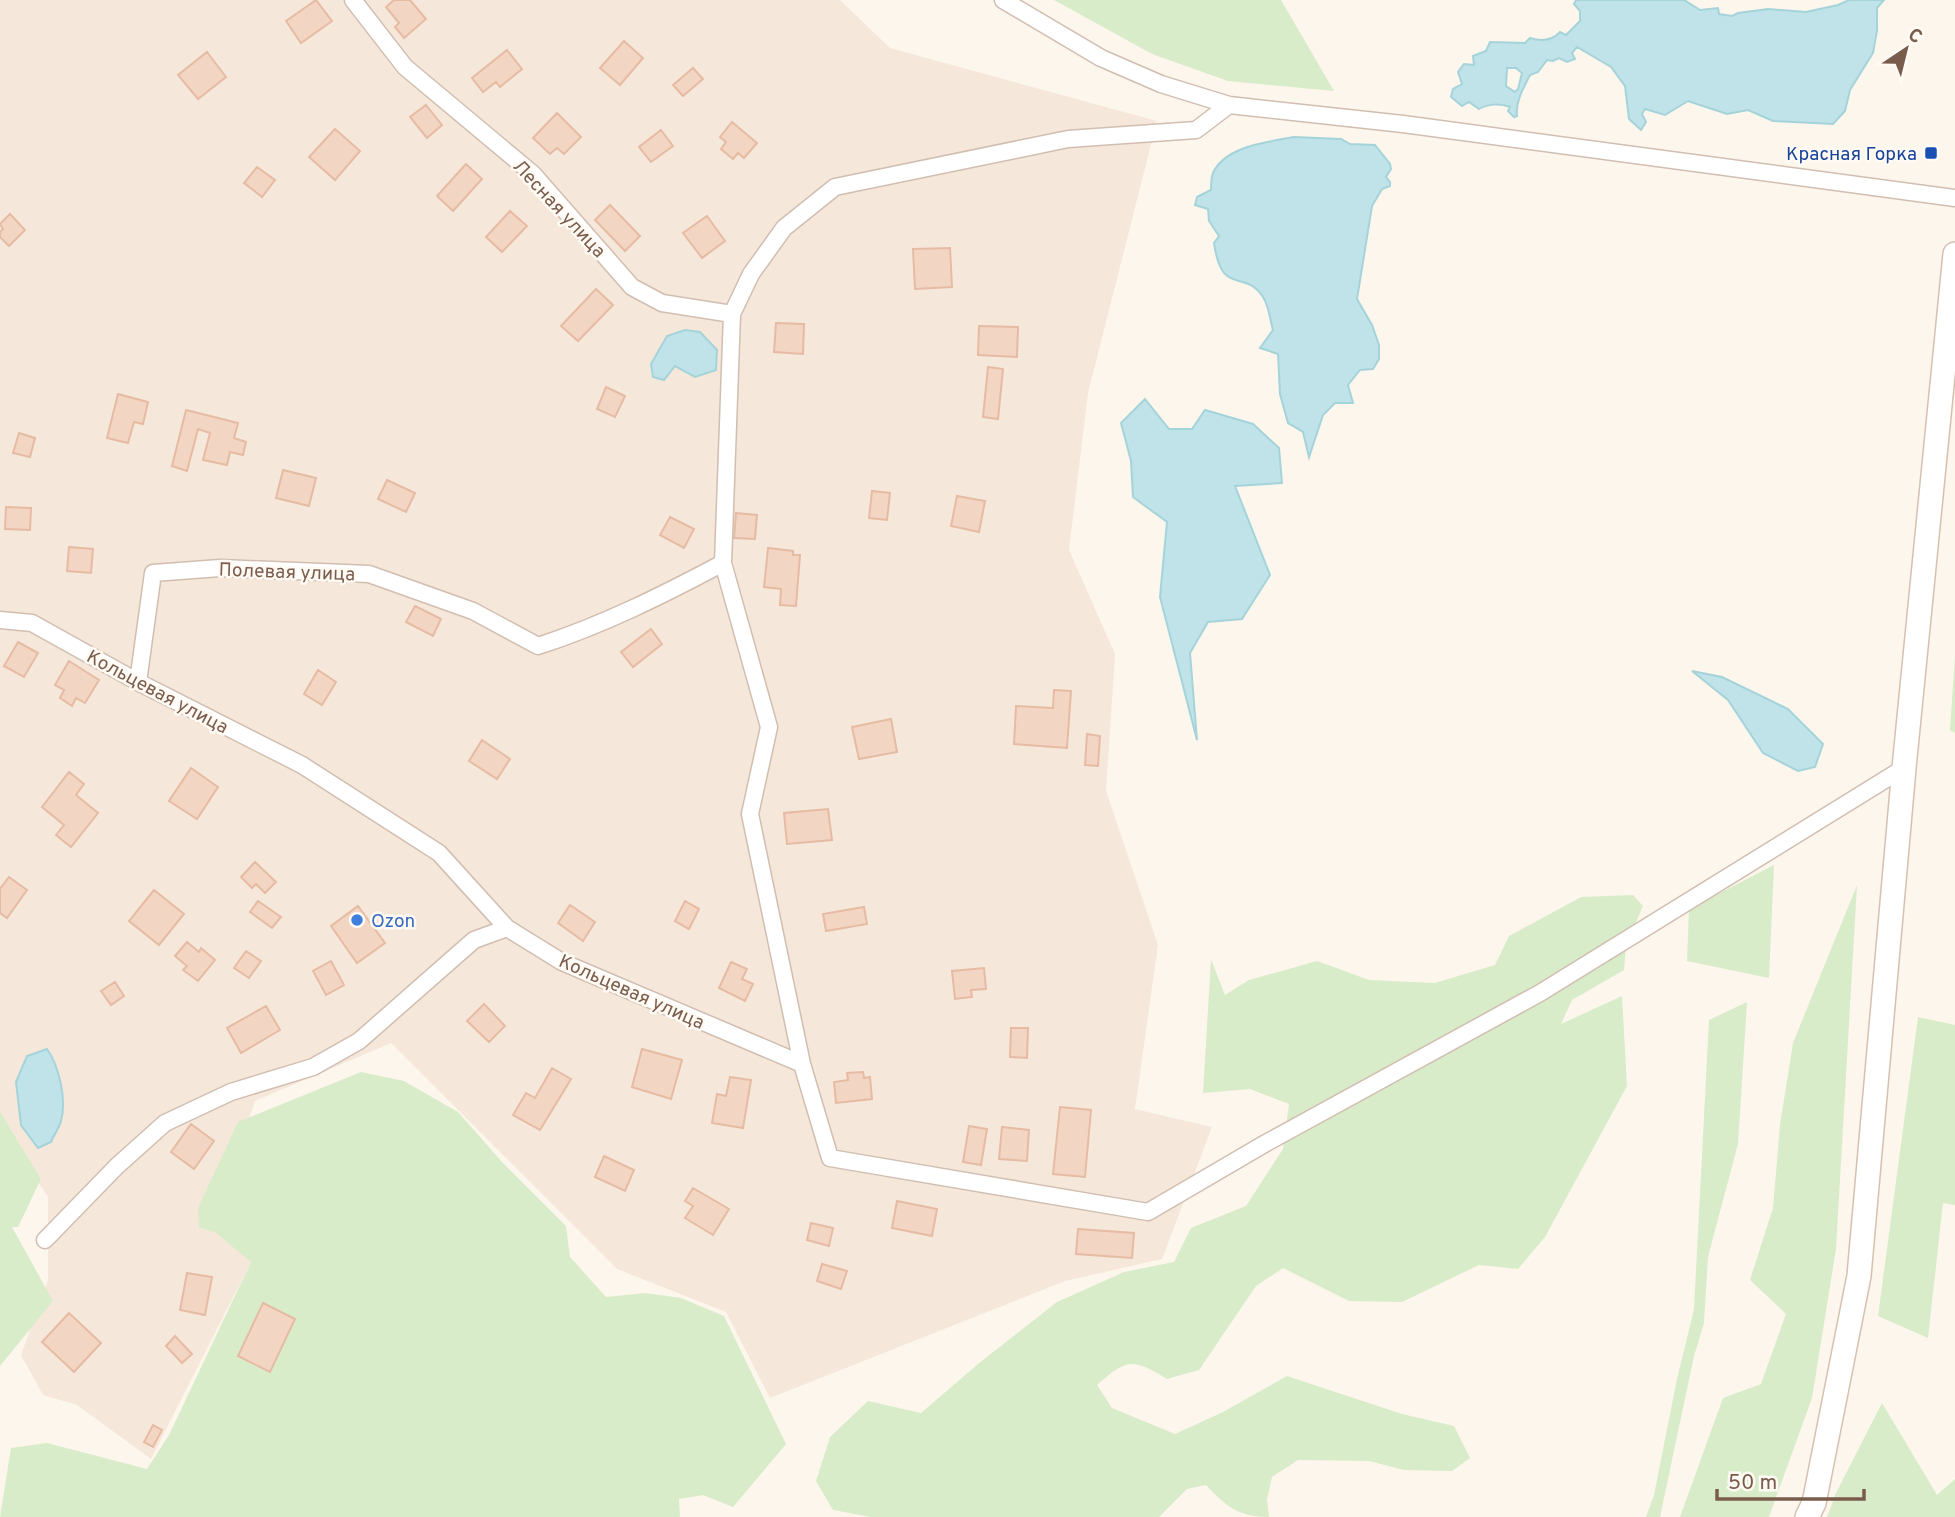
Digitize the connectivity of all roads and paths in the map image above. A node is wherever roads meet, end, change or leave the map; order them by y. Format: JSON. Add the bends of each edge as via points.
{"nodes":[{"id":1,"x":352,"y":0,"type":"edge"},
{"id":2,"x":1003,"y":0,"type":"edge"},
{"id":3,"x":1229,"y":104,"type":"junction"},
{"id":4,"x":1955,"y":198,"type":"edge"},
{"id":5,"x":1955,"y":254,"type":"edge"},
{"id":6,"x":732,"y":314,"type":"junction"},
{"id":7,"x":723,"y":563,"type":"junction"},
{"id":8,"x":0,"y":620,"type":"edge"},
{"id":9,"x":138,"y":682,"type":"junction"},
{"id":10,"x":1904,"y":768,"type":"junction"},
{"id":11,"x":507,"y":928,"type":"junction"},
{"id":12,"x":802,"y":1064,"type":"junction"},
{"id":13,"x":45,"y":1240,"type":"dead end"},
{"id":14,"x":1807,"y":1517,"type":"edge"}],
"edges":[{"from":1,"to":6,"type":"street","name":"Лесная улица","via":[[405,67],[533,174],[632,287],[662,303]]},
{"from":2,"to":3,"type":"street","via":[[1101,58],[1161,85]]},
{"from":3,"to":4,"type":"street"},
{"from":3,"to":6,"type":"street","via":[[1196,130],[1068,139],[835,187],[784,228],[751,274]]},
{"from":5,"to":10,"type":"main road"},
{"from":6,"to":7,"type":"street"},
{"from":7,"to":9,"type":"street","name":"Полевая улица","via":[[654,600],[538,646],[473,611],[369,574],[219,568],[153,573]]},
{"from":7,"to":12,"type":"street","via":[[769,727],[750,814]]},
{"from":8,"to":9,"type":"street","name":"Кольцевая улица","via":[[32,623]]},
{"from":9,"to":11,"type":"street","name":"Кольцевая улица","via":[[302,765],[439,853]]},
{"from":10,"to":12,"type":"street","via":[[1540,993],[1148,1212],[830,1158]]},
{"from":10,"to":14,"type":"main road","via":[[1859,1276],[1814,1503]]},
{"from":11,"to":12,"type":"street","name":"Кольцевая улица","via":[[562,962]]},
{"from":11,"to":13,"type":"street","via":[[474,940],[359,1041],[325,1061],[231,1092],[165,1123]]}]}
